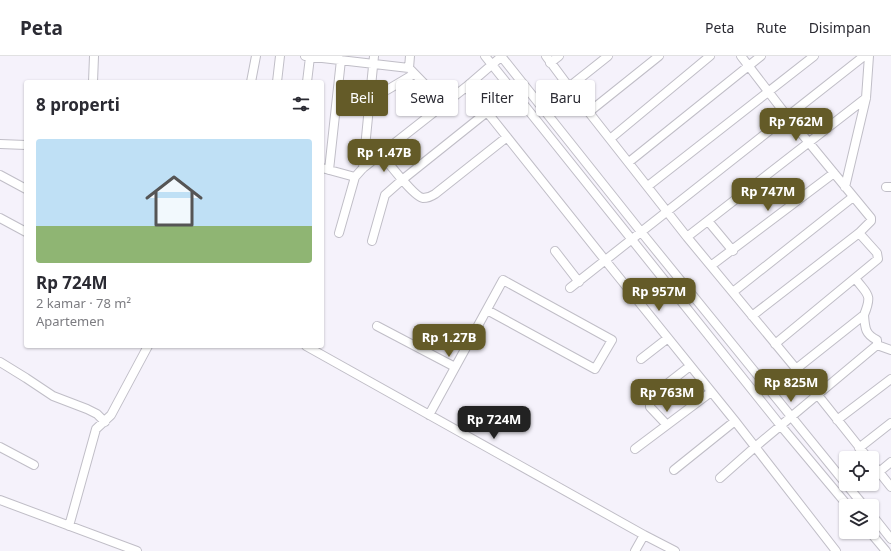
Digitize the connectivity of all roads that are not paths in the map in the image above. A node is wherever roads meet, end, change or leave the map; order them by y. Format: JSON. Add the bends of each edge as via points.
{"nodes":[{"id":1,"x":94,"y":56,"type":"edge"},
{"id":2,"x":256,"y":56,"type":"edge"},
{"id":3,"x":280,"y":56,"type":"edge"},
{"id":4,"x":308,"y":56,"type":"edge"},
{"id":5,"x":410,"y":56,"type":"edge"},
{"id":6,"x":485,"y":56,"type":"edge"},
{"id":7,"x":502,"y":56,"type":"edge"},
{"id":8,"x":559,"y":56,"type":"edge"},
{"id":9,"x":608,"y":56,"type":"edge"},
{"id":10,"x":659,"y":56,"type":"edge"},
{"id":11,"x":710,"y":56,"type":"edge"},
{"id":12,"x":741,"y":56,"type":"edge"},
{"id":13,"x":761,"y":56,"type":"edge"},
{"id":14,"x":814,"y":56,"type":"edge"},
{"id":15,"x":864,"y":56,"type":"edge"},
{"id":16,"x":869,"y":56,"type":"edge"},
{"id":17,"x":548,"y":59,"type":"edge"},
{"id":18,"x":341,"y":60,"type":"junction"},
{"id":19,"x":374,"y":60,"type":"edge"},
{"id":20,"x":492,"y":65,"type":"junction"},
{"id":21,"x":748,"y":66,"type":"junction"},
{"id":22,"x":412,"y":71,"type":"junction"},
{"id":23,"x":93,"y":80,"type":"edge"},
{"id":24,"x":252,"y":80,"type":"edge"},
{"id":25,"x":277,"y":80,"type":"edge"},
{"id":26,"x":307,"y":80,"type":"edge"},
{"id":27,"x":421,"y":80,"type":"edge"},
{"id":28,"x":474,"y":80,"type":"edge"},
{"id":29,"x":564,"y":80,"type":"edge"},
{"id":30,"x":578,"y":80,"type":"edge"},
{"id":31,"x":466,"y":87,"type":"edge"},
{"id":32,"x":388,"y":89,"type":"edge"},
{"id":33,"x":769,"y":92,"type":"junction"},
{"id":34,"x":458,"y":93,"type":"edge"},
{"id":35,"x":866,"y":98,"type":"junction"},
{"id":36,"x":595,"y":106,"type":"edge"},
{"id":37,"x":429,"y":116,"type":"edge"},
{"id":38,"x":482,"y":116,"type":"edge"},
{"id":39,"x":490,"y":116,"type":"edge"},
{"id":40,"x":591,"y":116,"type":"edge"},
{"id":41,"x":787,"y":116,"type":"junction"},
{"id":42,"x":507,"y":137,"type":"junction"},
{"id":43,"x":610,"y":139,"type":"junction"},
{"id":44,"x":809,"y":142,"type":"junction"},
{"id":45,"x":0,"y":144,"type":"edge"},
{"id":46,"x":24,"y":145,"type":"edge"},
{"id":47,"x":381,"y":154,"type":"junction"},
{"id":48,"x":629,"y":162,"type":"junction"},
{"id":49,"x":363,"y":168,"type":"junction"},
{"id":50,"x":325,"y":169,"type":"edge"},
{"id":51,"x":834,"y":174,"type":"junction"},
{"id":52,"x":0,"y":175,"type":"edge"},
{"id":53,"x":355,"y":176,"type":"junction"},
{"id":54,"x":10,"y":180,"type":"junction"},
{"id":55,"x":402,"y":180,"type":"junction"},
{"id":56,"x":24,"y":181,"type":"edge"},
{"id":57,"x":648,"y":186,"type":"junction"},
{"id":58,"x":845,"y":187,"type":"junction"},
{"id":59,"x":24,"y":188,"type":"edge"},
{"id":60,"x":854,"y":197,"type":"junction"},
{"id":61,"x":669,"y":211,"type":"junction"},
{"id":62,"x":0,"y":218,"type":"edge"},
{"id":63,"x":708,"y":221,"type":"junction"},
{"id":64,"x":24,"y":231,"type":"edge"},
{"id":65,"x":339,"y":233,"type":"dead end"},
{"id":66,"x":642,"y":233,"type":"junction"},
{"id":67,"x":859,"y":233,"type":"junction"},
{"id":68,"x":687,"y":237,"type":"junction"},
{"id":69,"x":633,"y":240,"type":"junction"},
{"id":70,"x":372,"y":241,"type":"dead end"},
{"id":71,"x":554,"y":250,"type":"dead end"},
{"id":72,"x":733,"y":251,"type":"junction"},
{"id":73,"x":605,"y":260,"type":"junction"},
{"id":74,"x":712,"y":265,"type":"junction"},
{"id":75,"x":855,"y":278,"type":"junction"},
{"id":76,"x":579,"y":282,"type":"junction"},
{"id":77,"x":570,"y":288,"type":"dead end"},
{"id":78,"x":733,"y":292,"type":"junction"},
{"id":79,"x":487,"y":310,"type":"junction"},
{"id":80,"x":864,"y":315,"type":"junction"},
{"id":81,"x":752,"y":316,"type":"junction"},
{"id":82,"x":378,"y":326,"type":"dead end"},
{"id":83,"x":668,"y":338,"type":"junction"},
{"id":84,"x":775,"y":344,"type":"junction"},
{"id":85,"x":877,"y":345,"type":"junction"},
{"id":86,"x":147,"y":348,"type":"edge"},
{"id":87,"x":310,"y":348,"type":"edge"},
{"id":88,"x":891,"y":350,"type":"edge"},
{"id":89,"x":641,"y":359,"type":"dead end"},
{"id":90,"x":0,"y":362,"type":"edge"},
{"id":91,"x":690,"y":366,"type":"junction"},
{"id":92,"x":456,"y":367,"type":"junction"},
{"id":93,"x":796,"y":369,"type":"junction"},
{"id":94,"x":891,"y":379,"type":"edge"},
{"id":95,"x":711,"y":392,"type":"junction"},
{"id":96,"x":817,"y":394,"type":"junction"},
{"id":97,"x":429,"y":416,"type":"junction"},
{"id":98,"x":791,"y":416,"type":"junction"},
{"id":99,"x":837,"y":420,"type":"junction"},
{"id":100,"x":735,"y":421,"type":"junction"},
{"id":101,"x":105,"y":422,"type":"junction"},
{"id":102,"x":891,"y":423,"type":"edge"},
{"id":103,"x":667,"y":425,"type":"junction"},
{"id":104,"x":781,"y":426,"type":"junction"},
{"id":105,"x":755,"y":447,"type":"junction"},
{"id":106,"x":0,"y":448,"type":"edge"},
{"id":107,"x":859,"y":448,"type":"junction"},
{"id":108,"x":635,"y":449,"type":"dead end"},
{"id":109,"x":862,"y":451,"type":"edge"},
{"id":110,"x":891,"y":462,"type":"edge"},
{"id":111,"x":34,"y":464,"type":"dead end"},
{"id":112,"x":674,"y":470,"type":"dead end"},
{"id":113,"x":879,"y":472,"type":"joint"},
{"id":114,"x":839,"y":475,"type":"edge"},
{"id":115,"x":720,"y":478,"type":"dead end"},
{"id":116,"x":891,"y":487,"type":"edge"},
{"id":117,"x":852,"y":491,"type":"edge"},
{"id":118,"x":842,"y":499,"type":"edge"},
{"id":119,"x":858,"y":499,"type":"edge"},
{"id":120,"x":0,"y":500,"type":"edge"},
{"id":121,"x":879,"y":524,"type":"edge"},
{"id":122,"x":69,"y":526,"type":"junction"},
{"id":123,"x":644,"y":535,"type":"junction"},
{"id":124,"x":876,"y":539,"type":"edge"},
{"id":125,"x":891,"y":539,"type":"edge"},
{"id":126,"x":137,"y":551,"type":"edge"},
{"id":127,"x":635,"y":551,"type":"edge"},
{"id":128,"x":674,"y":551,"type":"edge"},
{"id":129,"x":836,"y":551,"type":"edge"},
{"id":130,"x":886,"y":551,"type":"edge"}],
"edges":[{"from":1,"to":23,"type":"street"},
{"from":2,"to":24,"type":"street"},
{"from":3,"to":25,"type":"street"},
{"from":4,"to":18,"type":"street"},
{"from":4,"to":26,"type":"street"},
{"from":5,"to":22,"type":"street"},
{"from":6,"to":20,"type":"street"},
{"from":7,"to":20,"type":"street"},
{"from":7,"to":66,"type":"street"},
{"from":8,"to":17,"type":"street"},
{"from":9,"to":30,"type":"street"},
{"from":10,"to":36,"type":"street"},
{"from":11,"to":43,"type":"street"},
{"from":12,"to":21,"type":"street"},
{"from":13,"to":21,"type":"street"},
{"from":14,"to":33,"type":"street"},
{"from":15,"to":41,"type":"street"},
{"from":16,"to":35,"type":"street"},
{"from":17,"to":29,"type":"street"},
{"from":18,"to":19,"type":"street"},
{"from":18,"to":50,"type":"street"},
{"from":19,"to":22,"type":"street"},
{"from":19,"to":49,"type":"street"},
{"from":20,"to":28,"type":"street"},
{"from":20,"to":69,"type":"street"},
{"from":21,"to":33,"type":"street"},
{"from":21,"to":48,"type":"street"},
{"from":22,"to":27,"type":"street"},
{"from":22,"to":32,"type":"street"},
{"from":31,"to":34,"type":"street"},
{"from":33,"to":41,"type":"street"},
{"from":33,"to":57,"type":"street"},
{"from":35,"to":44,"type":"street"},
{"from":35,"to":58,"type":"street"},
{"from":37,"to":47,"type":"street"},
{"from":38,"to":55,"type":"street"},
{"from":39,"to":42,"type":"street"},
{"from":40,"to":43,"type":"street"},
{"from":41,"to":44,"type":"street"},
{"from":41,"to":61,"type":"street"},
{"from":42,"to":55,"type":"street","via":[[435,194],[420,197]]},
{"from":42,"to":73,"type":"street"},
{"from":43,"to":48,"type":"street"},
{"from":44,"to":51,"type":"street"},
{"from":44,"to":63,"type":"street"},
{"from":45,"to":46,"type":"street"},
{"from":47,"to":49,"type":"street"},
{"from":47,"to":55,"type":"street"},
{"from":48,"to":57,"type":"street"},
{"from":49,"to":53,"type":"street"},
{"from":50,"to":53,"type":"street"},
{"from":51,"to":58,"type":"street"},
{"from":51,"to":72,"type":"street"},
{"from":52,"to":54,"type":"street"},
{"from":53,"to":65,"type":"street"},
{"from":54,"to":56,"type":"street"},
{"from":54,"to":59,"type":"street"},
{"from":55,"to":70,"type":"street","via":[[385,195]]},
{"from":57,"to":61,"type":"street"},
{"from":58,"to":60,"type":"street"},
{"from":60,"to":67,"type":"street","via":[[871,218],[870,223]]},
{"from":60,"to":78,"type":"street"},
{"from":61,"to":66,"type":"street"},
{"from":61,"to":68,"type":"street"},
{"from":62,"to":64,"type":"street"},
{"from":63,"to":68,"type":"street"},
{"from":63,"to":72,"type":"street"},
{"from":66,"to":69,"type":"street"},
{"from":66,"to":98,"type":"street"},
{"from":67,"to":75,"type":"street","via":[[878,259]]},
{"from":67,"to":81,"type":"street"},
{"from":68,"to":74,"type":"street"},
{"from":69,"to":73,"type":"street"},
{"from":69,"to":104,"type":"street"},
{"from":71,"to":76,"type":"street"},
{"from":72,"to":74,"type":"street"},
{"from":73,"to":76,"type":"street"},
{"from":73,"to":83,"type":"street"},
{"from":74,"to":78,"type":"street"},
{"from":75,"to":80,"type":"street","via":[[869,297]]},
{"from":75,"to":84,"type":"street"},
{"from":76,"to":77,"type":"street"},
{"from":78,"to":81,"type":"street"},
{"from":79,"to":79,"type":"street","via":[[503,280],[612,340],[595,369]]},
{"from":79,"to":92,"type":"street"},
{"from":80,"to":85,"type":"street","via":[[867,331],[871,337],[878,340]]},
{"from":80,"to":93,"type":"street"},
{"from":81,"to":84,"type":"street"},
{"from":82,"to":92,"type":"street"},
{"from":83,"to":89,"type":"street"},
{"from":83,"to":91,"type":"street"},
{"from":84,"to":93,"type":"street"},
{"from":85,"to":88,"type":"street"},
{"from":85,"to":96,"type":"street"},
{"from":86,"to":101,"type":"street"},
{"from":87,"to":97,"type":"street"},
{"from":90,"to":101,"type":"street","via":[[53,396],[97,414]]},
{"from":91,"to":95,"type":"street"},
{"from":91,"to":103,"type":"street","via":[[650,400],[650,407]]},
{"from":92,"to":97,"type":"street"},
{"from":93,"to":96,"type":"street"},
{"from":94,"to":99,"type":"street"},
{"from":95,"to":100,"type":"street"},
{"from":95,"to":103,"type":"street"},
{"from":96,"to":98,"type":"street"},
{"from":96,"to":99,"type":"street"},
{"from":97,"to":123,"type":"street"},
{"from":98,"to":104,"type":"street"},
{"from":98,"to":114,"type":"street"},
{"from":99,"to":107,"type":"street"},
{"from":100,"to":105,"type":"street"},
{"from":100,"to":112,"type":"street"},
{"from":101,"to":122,"type":"street","via":[[96,429],[93,437]]},
{"from":102,"to":107,"type":"street"},
{"from":103,"to":108,"type":"street"},
{"from":104,"to":105,"type":"street"},
{"from":104,"to":118,"type":"street"},
{"from":105,"to":115,"type":"street"},
{"from":105,"to":129,"type":"street"},
{"from":106,"to":111,"type":"street"},
{"from":107,"to":109,"type":"street"},
{"from":110,"to":113,"type":"street"},
{"from":113,"to":116,"type":"street"},
{"from":117,"to":119,"type":"street"},
{"from":120,"to":122,"type":"street"},
{"from":121,"to":125,"type":"street"},
{"from":122,"to":126,"type":"street"},
{"from":123,"to":127,"type":"street"},
{"from":123,"to":128,"type":"street"},
{"from":124,"to":130,"type":"street"}]}
